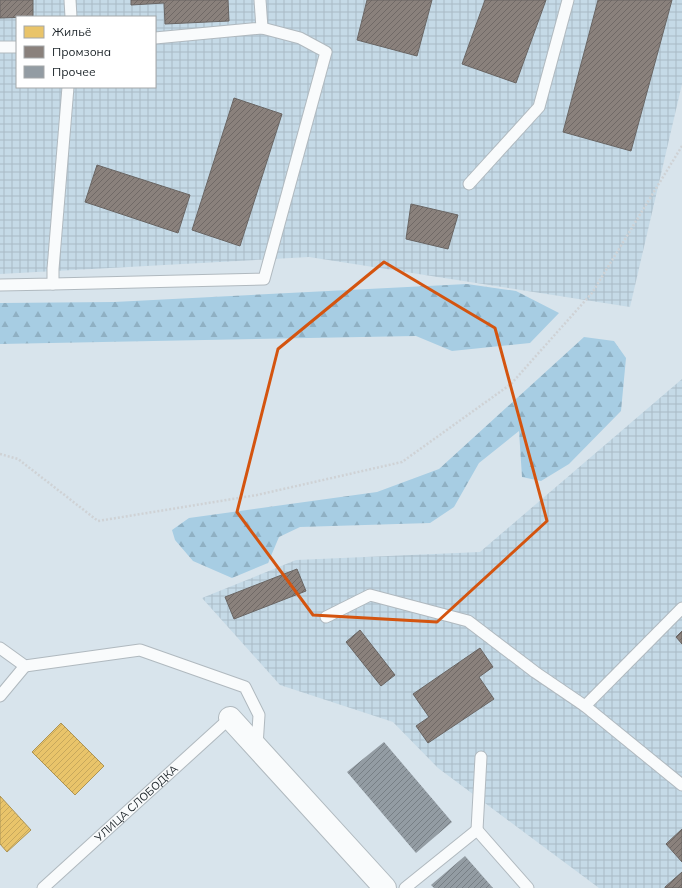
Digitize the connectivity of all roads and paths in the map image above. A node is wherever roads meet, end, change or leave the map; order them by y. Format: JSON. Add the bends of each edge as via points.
{"nodes":[{"id":1,"x":70,"y":0,"type":"edge"},
{"id":2,"x":260,"y":0,"type":"edge"},
{"id":3,"x":568,"y":0,"type":"edge"},
{"id":4,"x":71,"y":16,"type":"edge"},
{"id":5,"x":262,"y":28,"type":"junction"},
{"id":6,"x":156,"y":38,"type":"edge"},
{"id":7,"x":16,"y":46,"type":"edge"},
{"id":8,"x":0,"y":47,"type":"edge"},
{"id":9,"x":68,"y":88,"type":"edge"},
{"id":10,"x":682,"y":146,"type":"edge"},
{"id":11,"x":469,"y":184,"type":"dead end"},
{"id":12,"x":53,"y":284,"type":"junction"},
{"id":13,"x":0,"y":285,"type":"edge"},
{"id":14,"x":0,"y":454,"type":"edge"},
{"id":15,"x":682,"y":608,"type":"edge"},
{"id":16,"x":326,"y":617,"type":"dead end"},
{"id":17,"x":0,"y":648,"type":"edge"},
{"id":18,"x":25,"y":666,"type":"junction"},
{"id":19,"x":0,"y":696,"type":"edge"},
{"id":20,"x":585,"y":706,"type":"junction"},
{"id":21,"x":230,"y":718,"type":"joint"},
{"id":22,"x":257,"y":748,"type":"junction"},
{"id":23,"x":481,"y":757,"type":"dead end"},
{"id":24,"x":682,"y":785,"type":"edge"},
{"id":25,"x":477,"y":830,"type":"junction"},
{"id":26,"x":43,"y":888,"type":"edge"},
{"id":27,"x":385,"y":888,"type":"edge"},
{"id":28,"x":405,"y":888,"type":"edge"},
{"id":29,"x":528,"y":888,"type":"edge"}],
"edges":[{"from":1,"to":4,"type":"lane"},
{"from":2,"to":5,"type":"lane"},
{"from":3,"to":11,"type":"lane","via":[[539,107]]},
{"from":5,"to":6,"type":"lane"},
{"from":5,"to":12,"type":"lane","via":[[300,38],[326,52],[264,279]]},
{"from":7,"to":8,"type":"lane"},
{"from":9,"to":12,"type":"lane"},
{"from":10,"to":14,"type":"path","via":[[592,293],[511,384],[402,462],[257,496],[98,521],[18,459]]},
{"from":12,"to":13,"type":"lane"},
{"from":15,"to":20,"type":"lane"},
{"from":16,"to":20,"type":"lane","via":[[370,595],[468,621]]},
{"from":17,"to":18,"type":"lane"},
{"from":18,"to":19,"type":"lane"},
{"from":18,"to":22,"type":"lane","via":[[140,650],[245,687],[259,715]]},
{"from":20,"to":24,"type":"lane"},
{"from":21,"to":22,"type":"street"},
{"from":21,"to":26,"type":"lane","name":"УЛИЦА СЛОБОДКА"},
{"from":22,"to":27,"type":"street"},
{"from":23,"to":25,"type":"lane"},
{"from":25,"to":28,"type":"lane"},
{"from":25,"to":29,"type":"lane"}]}
